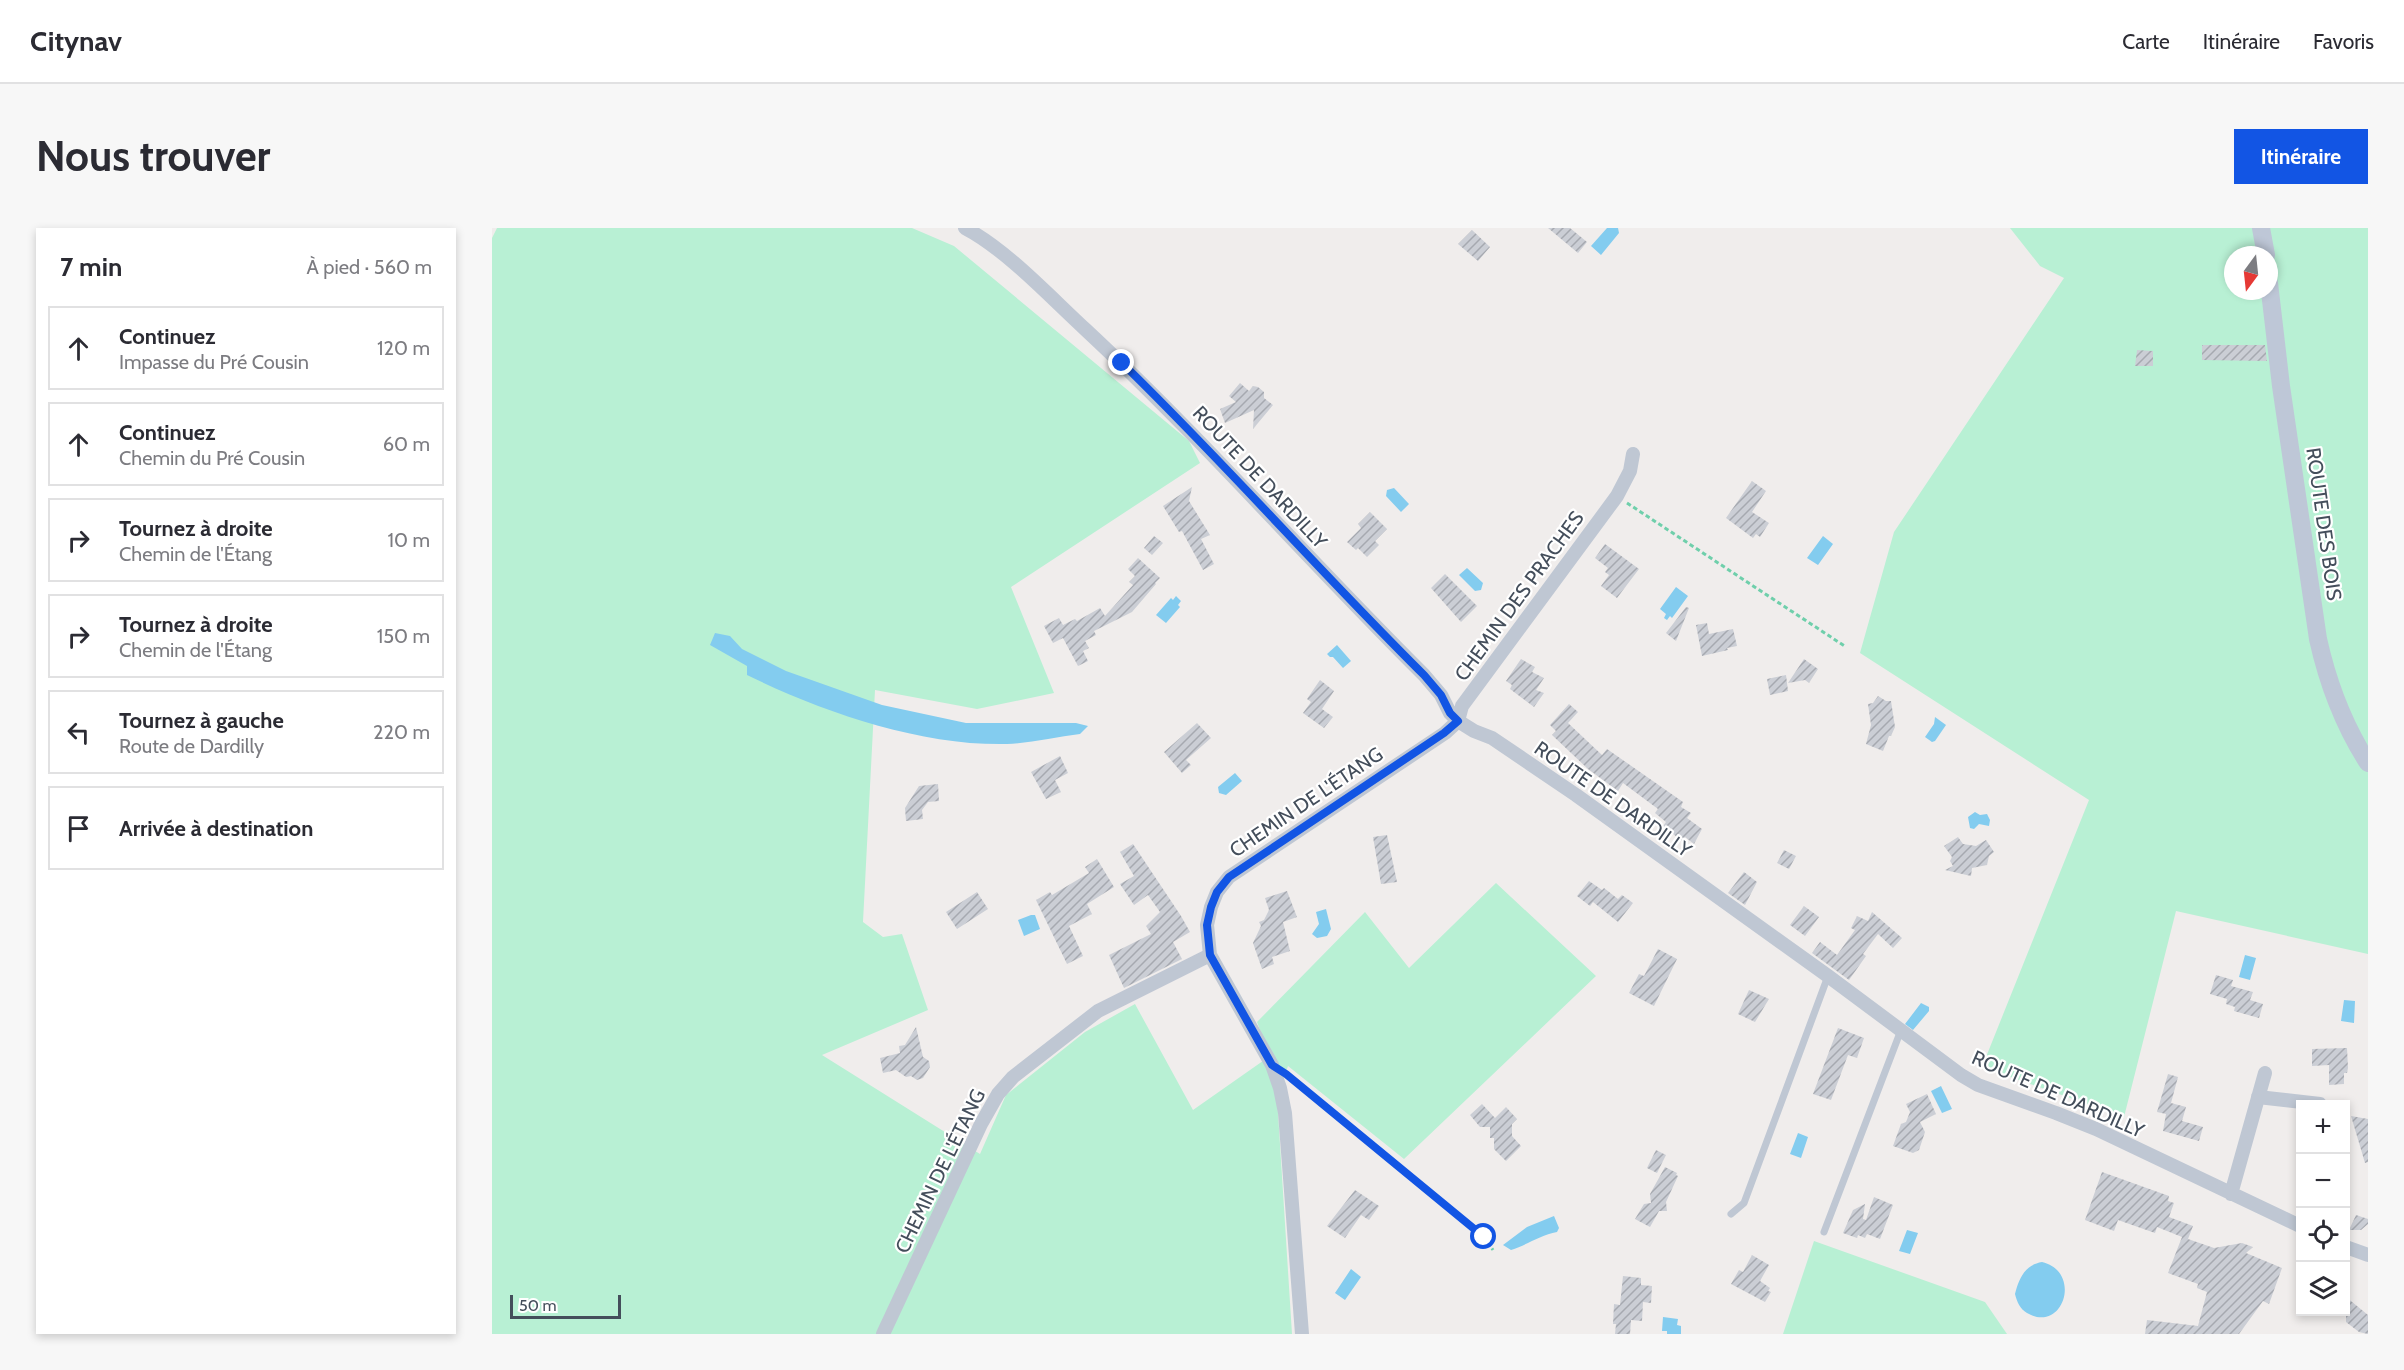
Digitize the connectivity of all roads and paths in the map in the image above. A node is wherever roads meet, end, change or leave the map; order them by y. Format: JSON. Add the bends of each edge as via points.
{"nodes":[{"id":1,"x":964,"y":228,"type":"edge"},
{"id":2,"x":2261,"y":228,"type":"edge"},
{"id":3,"x":2264,"y":246,"type":"edge"},
{"id":4,"x":2271,"y":300,"type":"edge"},
{"id":5,"x":1633,"y":454,"type":"dead end"},
{"id":6,"x":1617,"y":496,"type":"junction"},
{"id":7,"x":1846,"y":647,"type":"dead end"},
{"id":8,"x":1458,"y":721,"type":"junction"},
{"id":9,"x":2368,"y":763,"type":"edge"},
{"id":10,"x":1210,"y":955,"type":"junction"},
{"id":11,"x":1828,"y":976,"type":"junction"},
{"id":12,"x":1901,"y":1030,"type":"junction"},
{"id":13,"x":1272,"y":1065,"type":"junction"},
{"id":14,"x":2265,"y":1073,"type":"dead end"},
{"id":15,"x":2258,"y":1097,"type":"junction"},
{"id":16,"x":2296,"y":1101,"type":"edge"},
{"id":17,"x":2231,"y":1194,"type":"junction"},
{"id":18,"x":1731,"y":1214,"type":"dead end"},
{"id":19,"x":2296,"y":1224,"type":"edge"},
{"id":20,"x":1824,"y":1232,"type":"dead end"},
{"id":21,"x":2350,"y":1248,"type":"edge"},
{"id":22,"x":1493,"y":1250,"type":"dead end"},
{"id":23,"x":2368,"y":1255,"type":"edge"},
{"id":24,"x":882,"y":1334,"type":"edge"},
{"id":25,"x":1302,"y":1334,"type":"edge"}],
"edges":[{"from":1,"to":8,"type":"street","name":"ROUTE DE DARDILLY","via":[[1010,261],[1171,411],[1424,675]]},
{"from":2,"to":3,"type":"street"},
{"from":4,"to":9,"type":"street","name":"ROUTE DES BOIS","via":[[2318,639],[2336,703]]},
{"from":5,"to":6,"type":"street","name":"CHEMIN DES PRACHES","via":[[1630,471]]},
{"from":6,"to":7,"type":"path"},
{"from":6,"to":8,"type":"street","name":"CHEMIN DES PRACHES","via":[[1462,706]]},
{"from":8,"to":10,"type":"street","name":"CHEMIN DE L'ÉTANG","via":[[1229,877],[1211,907],[1207,925]]},
{"from":8,"to":11,"type":"street","name":"ROUTE DE DARDILLY","via":[[1492,738],[1576,795]]},
{"from":10,"to":13,"type":"street"},
{"from":10,"to":24,"type":"street","name":"CHEMIN DE L'ÉTANG","via":[[1098,1011],[1013,1077],[998,1094]]},
{"from":11,"to":12,"type":"street","name":"ROUTE DE DARDILLY"},
{"from":11,"to":18,"type":"lane","via":[[1744,1203]]},
{"from":12,"to":17,"type":"street","name":"ROUTE DE DARDILLY","via":[[1978,1085],[2076,1121]]},
{"from":12,"to":20,"type":"lane"},
{"from":13,"to":22,"type":"path","via":[[1484,1237]]},
{"from":13,"to":25,"type":"street","via":[[1285,1113]]},
{"from":14,"to":15,"type":"street"},
{"from":15,"to":16,"type":"street"},
{"from":15,"to":17,"type":"street"},
{"from":17,"to":19,"type":"street","name":"ROUTE DE DARDILLY"},
{"from":21,"to":23,"type":"street"}]}
